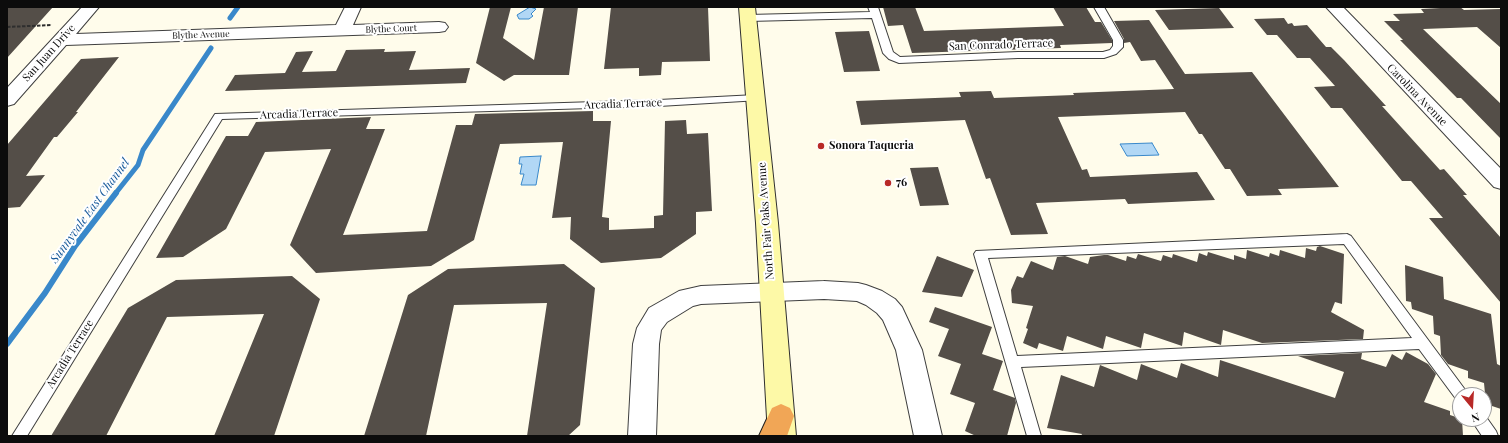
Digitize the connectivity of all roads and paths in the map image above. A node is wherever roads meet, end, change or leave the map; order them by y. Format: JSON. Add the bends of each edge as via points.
{"nodes":[{"id":1,"x":91,"y":7,"type":"edge"},
{"id":2,"x":353,"y":7,"type":"edge"},
{"id":3,"x":1099,"y":7,"type":"edge"},
{"id":4,"x":1334,"y":7,"type":"edge"},
{"id":5,"x":874,"y":11,"type":"edge"},
{"id":6,"x":748,"y":13,"type":"edge"},
{"id":7,"x":7,"y":27,"type":"edge"},
{"id":8,"x":439,"y":27,"type":"dead end"},
{"id":9,"x":342,"y":31,"type":"junction"},
{"id":10,"x":60,"y":33,"type":"junction"},
{"id":11,"x":756,"y":98,"type":"junction"},
{"id":12,"x":7,"y":100,"type":"edge"},
{"id":13,"x":1501,"y":182,"type":"edge"},
{"id":14,"x":771,"y":291,"type":"junction"},
{"id":15,"x":1423,"y":343,"type":"junction"},
{"id":16,"x":1012,"y":362,"type":"junction"},
{"id":17,"x":1455,"y":387,"type":"edge"},
{"id":18,"x":1485,"y":427,"type":"edge"},
{"id":19,"x":779,"y":429,"type":"edge"},
{"id":20,"x":18,"y":436,"type":"edge"},
{"id":21,"x":642,"y":436,"type":"edge"},
{"id":22,"x":928,"y":436,"type":"edge"},
{"id":23,"x":1034,"y":436,"type":"edge"},
{"id":24,"x":1491,"y":436,"type":"edge"}],
"edges":[{"from":1,"to":10,"type":"street","name":"San Juan Drive"},
{"from":2,"to":9,"type":"street"},
{"from":3,"to":5,"type":"lane","name":"San Conrado Terrace","via":[[1118,40],[1118,47],[1104,55],[900,60],[888,53]]},
{"from":4,"to":13,"type":"street","name":"Carolina Avenue"},
{"from":5,"to":6,"type":"lane"},
{"from":6,"to":11,"type":"main road","name":"North Fair Oaks Avenue"},
{"from":7,"to":10,"type":"path"},
{"from":8,"to":9,"type":"street","name":"Blythe Court"},
{"from":9,"to":10,"type":"street","name":"Blythe Avenue"},
{"from":10,"to":12,"type":"street","name":"San Juan Drive"},
{"from":11,"to":14,"type":"main road","name":"North Fair Oaks Avenue"},
{"from":11,"to":20,"type":"lane","name":"Arcadia Terrace","via":[[219,116]]},
{"from":14,"to":19,"type":"main road","name":"North Fair Oaks Avenue"},
{"from":14,"to":21,"type":"street","via":[[700,295],[688,298],[658,315],[650,328],[646,344]]},
{"from":14,"to":22,"type":"street","via":[[844,290],[874,298],[886,306],[893,314],[909,350]]},
{"from":15,"to":16,"type":"lane"},
{"from":15,"to":16,"type":"lane","via":[[1346,239],[980,254]]},
{"from":15,"to":17,"type":"lane"},
{"from":16,"to":23,"type":"lane"},
{"from":18,"to":24,"type":"lane"}]}
